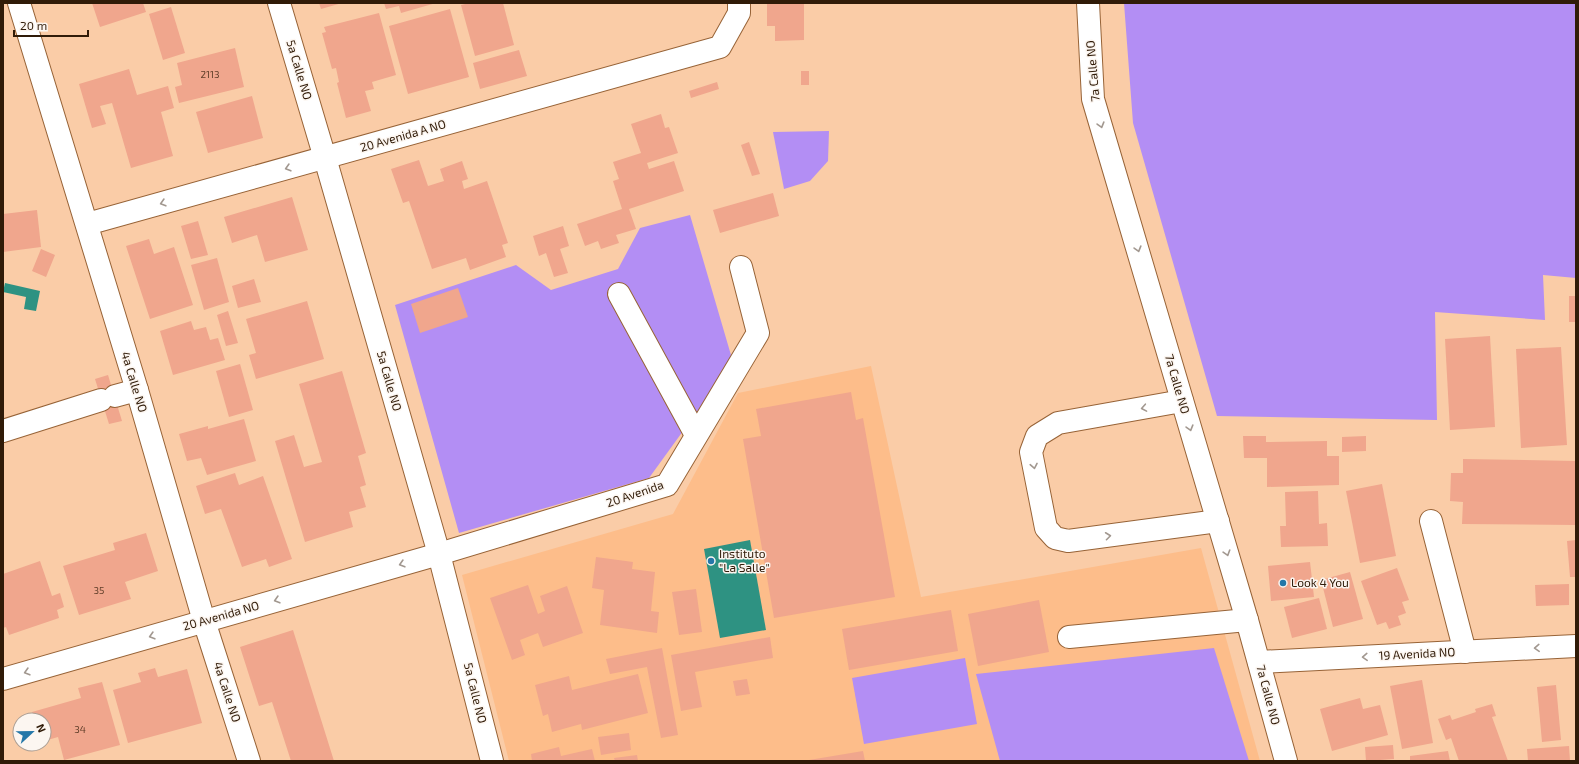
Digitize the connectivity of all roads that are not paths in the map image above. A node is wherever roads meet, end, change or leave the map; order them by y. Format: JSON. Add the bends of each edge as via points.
{"nodes":[{"id":1,"x":19,"y":3,"type":"edge"},
{"id":2,"x":279,"y":3,"type":"edge"},
{"id":3,"x":739,"y":3,"type":"edge"},
{"id":4,"x":1088,"y":3,"type":"edge"},
{"id":5,"x":325,"y":158,"type":"junction"},
{"id":6,"x":87,"y":224,"type":"junction"},
{"id":7,"x":741,"y":267,"type":"dead end"},
{"id":8,"x":619,"y":294,"type":"dead end"},
{"id":9,"x":137,"y":390,"type":"junction"},
{"id":10,"x":1182,"y":401,"type":"junction"},
{"id":11,"x":3,"y":431,"type":"edge"},
{"id":12,"x":696,"y":435,"type":"junction"},
{"id":13,"x":1431,"y":520,"type":"dead end"},
{"id":14,"x":1218,"y":521,"type":"junction"},
{"id":15,"x":439,"y":554,"type":"junction"},
{"id":16,"x":1247,"y":620,"type":"junction"},
{"id":17,"x":204,"y":621,"type":"junction"},
{"id":18,"x":1069,"y":637,"type":"dead end"},
{"id":19,"x":1576,"y":646,"type":"edge"},
{"id":20,"x":1465,"y":652,"type":"junction"},
{"id":21,"x":1259,"y":662,"type":"junction"},
{"id":22,"x":3,"y":679,"type":"edge"},
{"id":23,"x":249,"y":761,"type":"edge"},
{"id":24,"x":492,"y":761,"type":"edge"},
{"id":25,"x":1286,"y":761,"type":"edge"}],
"edges":[{"from":1,"to":6,"type":"street","name":"4a Calle NO"},
{"from":2,"to":5,"type":"street","name":"5a Calle NO"},
{"from":3,"to":5,"type":"street","name":"20 Avenida A NO","via":[[739,13],[720,47]]},
{"from":4,"to":10,"type":"street","name":"7a Calle NO","one_way":true,"via":[[1093,99]]},
{"from":5,"to":6,"type":"street","name":"20 Avenida A NO","one_way":true},
{"from":5,"to":15,"type":"street","name":"5a Calle NO"},
{"from":6,"to":9,"type":"street","name":"4a Calle NO"},
{"from":7,"to":12,"type":"street","name":"20 Avenida","via":[[758,333]]},
{"from":8,"to":12,"type":"street"},
{"from":9,"to":11,"type":"street"},
{"from":9,"to":17,"type":"street","name":"4a Calle NO"},
{"from":10,"to":14,"type":"street","name":"7a Calle NO","one_way":true},
{"from":10,"to":14,"type":"street","one_way":true,"via":[[1058,423],[1037,436],[1031,452],[1046,528],[1055,538],[1068,541]]},
{"from":12,"to":15,"type":"street","name":"20 Avenida","via":[[667,485]]},
{"from":13,"to":20,"type":"street"},
{"from":14,"to":16,"type":"street","name":"7a Calle NO","one_way":true},
{"from":15,"to":17,"type":"street","name":"20 Avenida NO","one_way":true},
{"from":15,"to":24,"type":"street","name":"5a Calle NO"},
{"from":16,"to":18,"type":"street"},
{"from":16,"to":21,"type":"street","name":"7a Calle NO"},
{"from":17,"to":22,"type":"street","name":"20 Avenida NO","one_way":true},
{"from":17,"to":23,"type":"street","name":"4a Calle NO"},
{"from":19,"to":20,"type":"street","name":"19 Avenida NO","one_way":true},
{"from":20,"to":21,"type":"street","name":"19 Avenida NO","one_way":true},
{"from":21,"to":25,"type":"street","name":"7a Calle NO"}]}
